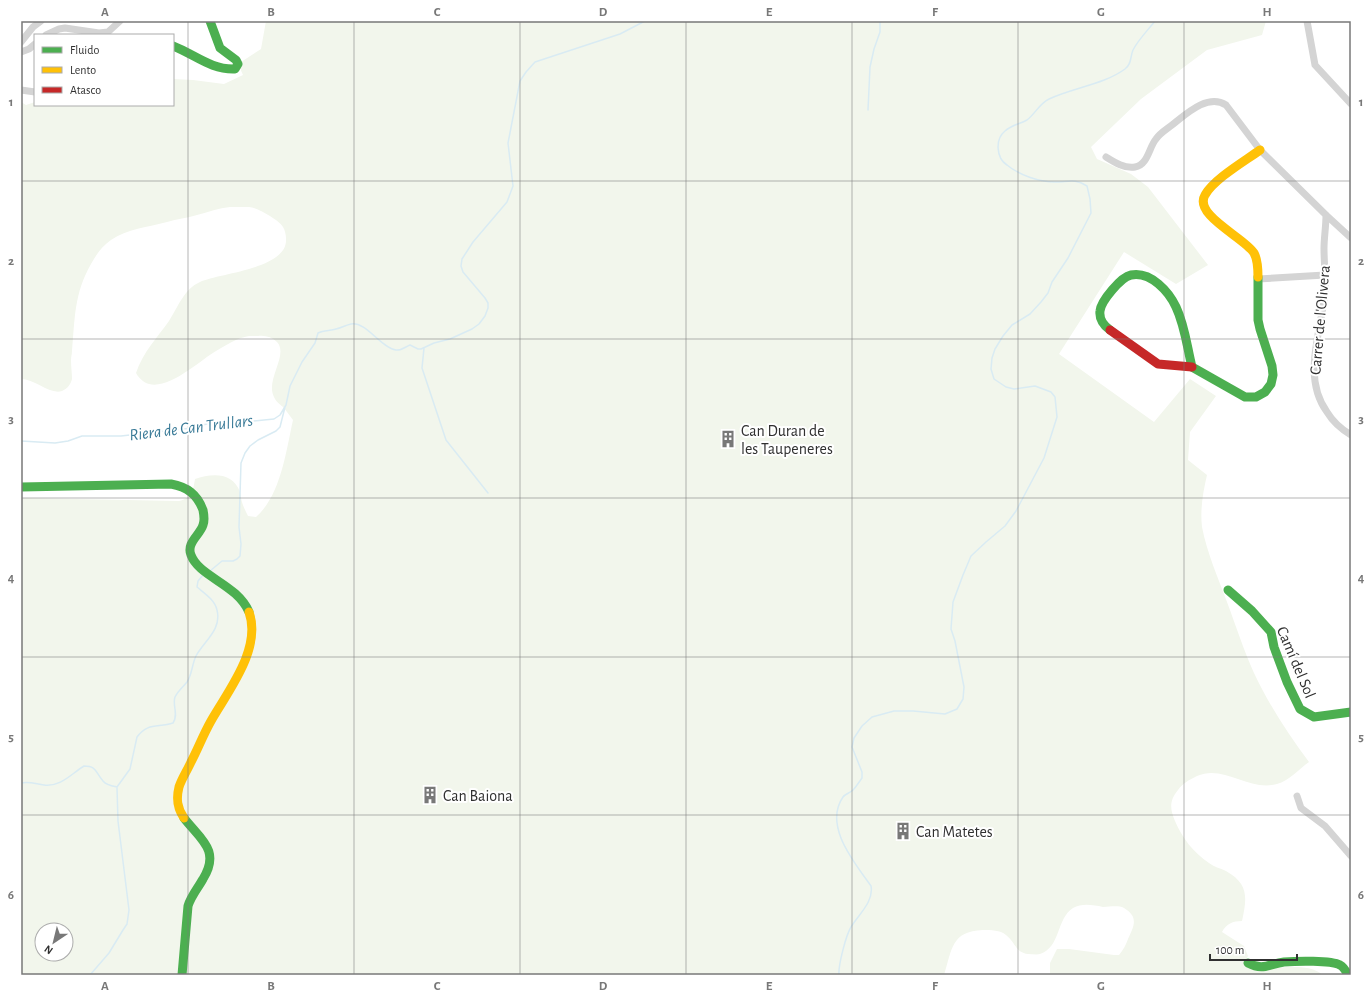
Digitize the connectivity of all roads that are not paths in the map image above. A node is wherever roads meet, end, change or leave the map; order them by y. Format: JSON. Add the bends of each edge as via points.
{"nodes":[{"id":1,"x":41,"y":21,"type":"edge"},
{"id":2,"x":120,"y":21,"type":"edge"},
{"id":3,"x":210,"y":21,"type":"edge"},
{"id":4,"x":1307,"y":21,"type":"edge"},
{"id":5,"x":48,"y":34,"type":"edge"},
{"id":6,"x":21,"y":42,"type":"edge"},
{"id":7,"x":34,"y":45,"type":"edge"},
{"id":8,"x":174,"y":46,"type":"edge"},
{"id":9,"x":21,"y":52,"type":"edge"},
{"id":10,"x":21,"y":90,"type":"edge"},
{"id":11,"x":34,"y":92,"type":"edge"},
{"id":12,"x":1351,"y":104,"type":"edge"},
{"id":13,"x":1260,"y":150,"type":"junction"},
{"id":14,"x":1106,"y":157,"type":"dead end"},
{"id":15,"x":1326,"y":215,"type":"junction"},
{"id":16,"x":1351,"y":238,"type":"edge"},
{"id":17,"x":1325,"y":275,"type":"junction"},
{"id":18,"x":1258,"y":279,"type":"junction"},
{"id":19,"x":1192,"y":367,"type":"junction"},
{"id":20,"x":1351,"y":435,"type":"edge"},
{"id":21,"x":21,"y":487,"type":"edge"},
{"id":22,"x":1228,"y":590,"type":"dead end"},
{"id":23,"x":1351,"y":712,"type":"edge"},
{"id":24,"x":1297,"y":796,"type":"dead end"},
{"id":25,"x":1351,"y":856,"type":"edge"},
{"id":26,"x":1248,"y":962,"type":"dead end"},
{"id":27,"x":182,"y":975,"type":"edge"},
{"id":28,"x":1348,"y":975,"type":"edge"}],
"edges":[{"from":1,"to":6,"type":"street"},
{"from":2,"to":5,"type":"street","via":[[108,32],[59,28]]},
{"from":3,"to":8,"type":"street","via":[[220,48],[236,60],[238,64],[235,69],[222,69]]},
{"from":4,"to":12,"type":"street","via":[[1315,65]]},
{"from":7,"to":9,"type":"street"},
{"from":10,"to":11,"type":"street"},
{"from":13,"to":14,"type":"street","via":[[1226,105],[1215,102],[1198,106],[1158,136],[1139,166],[1124,165]]},
{"from":13,"to":15,"type":"street"},
{"from":13,"to":18,"type":"street","via":[[1203,197],[1207,212],[1254,252]]},
{"from":15,"to":16,"type":"street"},
{"from":15,"to":17,"type":"street","name":"Carrer de l'Olivera"},
{"from":17,"to":18,"type":"street"},
{"from":17,"to":20,"type":"street","name":"Carrer de l'Olivera","via":[[1324,301],[1315,356],[1315,386],[1329,415],[1338,426]]},
{"from":18,"to":19,"type":"street","via":[[1258,324],[1269,351],[1272,368],[1266,390],[1257,397],[1245,397]]},
{"from":19,"to":19,"type":"street","via":[[1176,305],[1167,292],[1153,281],[1141,276],[1132,275],[1122,280],[1100,309],[1106,327],[1158,364]]},
{"from":21,"to":27,"type":"street","via":[[171,484],[184,487],[196,496],[204,514],[204,523],[191,546],[192,557],[197,564],[243,599],[250,613],[252,629],[249,648],[237,678],[207,728],[177,794],[180,813],[205,842],[210,858],[209,869],[189,904]]},
{"from":22,"to":23,"type":"street","name":"Camí del Sol","via":[[1271,632],[1287,682],[1300,709],[1314,717]]},
{"from":24,"to":25,"type":"street","via":[[1301,808],[1325,826]]},
{"from":26,"to":28,"type":"street","via":[[1262,968],[1284,962],[1329,962],[1341,966]]}]}
